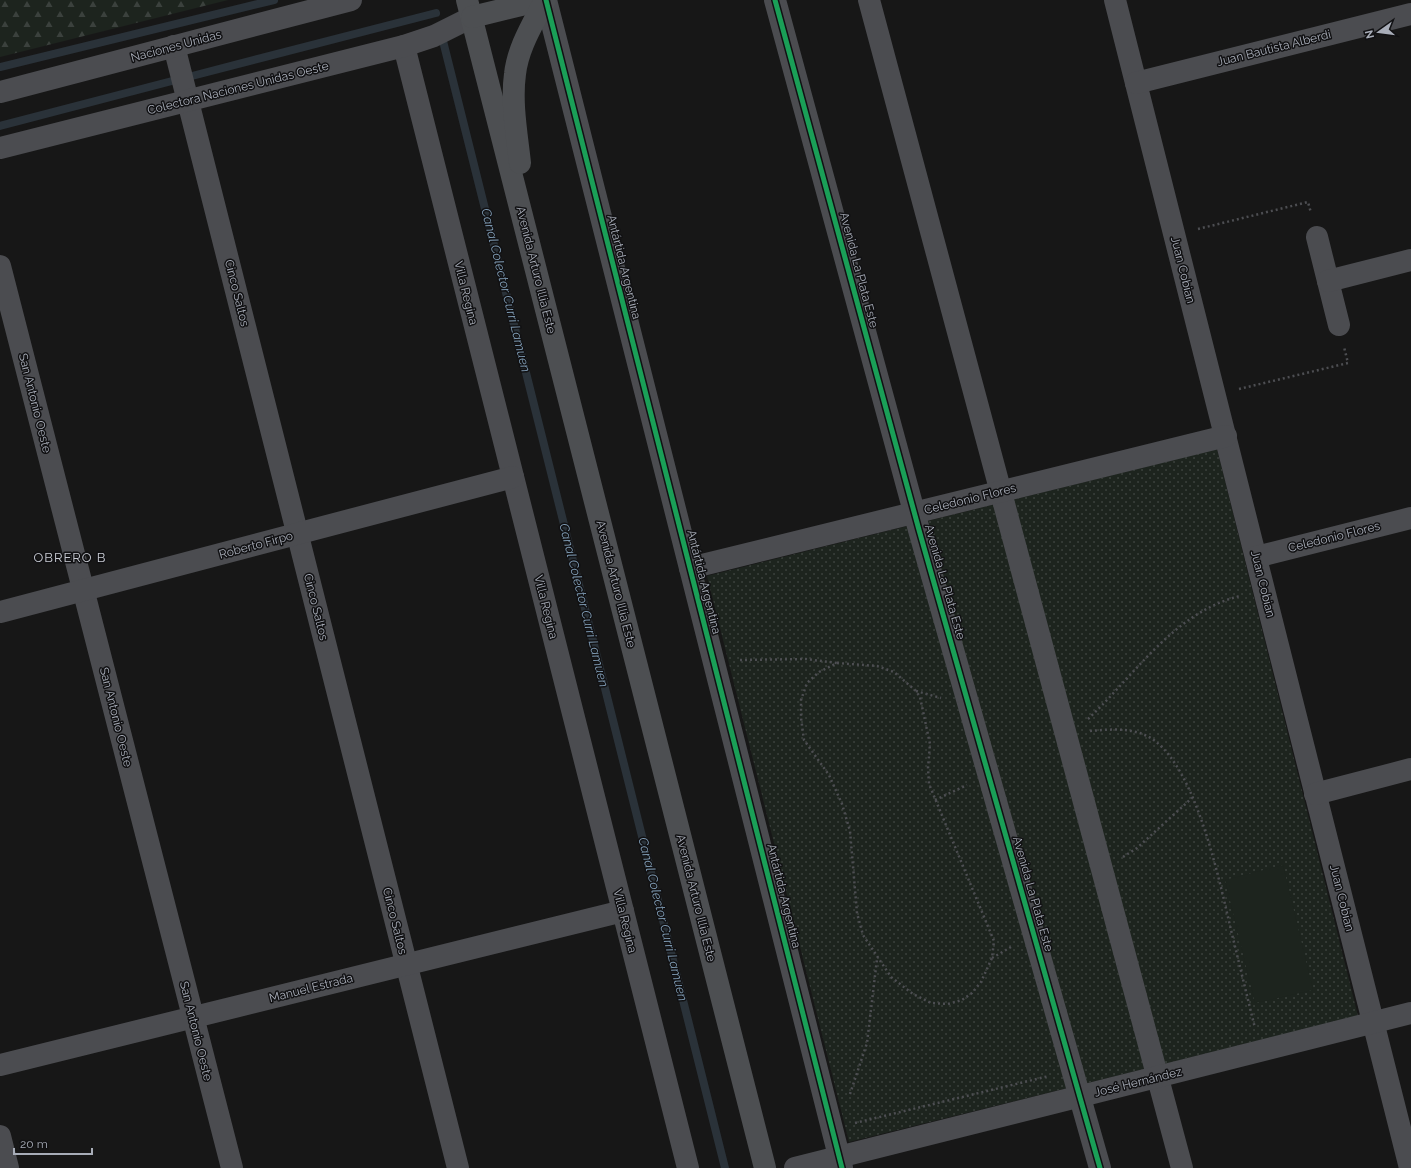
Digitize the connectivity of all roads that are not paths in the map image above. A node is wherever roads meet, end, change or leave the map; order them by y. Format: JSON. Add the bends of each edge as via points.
{"nodes":[{"id":1,"x":351,"y":0,"type":"edge"},
{"id":2,"x":542,"y":0,"type":"edge"},
{"id":3,"x":546,"y":0,"type":"edge"},
{"id":4,"x":775,"y":0,"type":"edge"},
{"id":5,"x":869,"y":0,"type":"edge"},
{"id":6,"x":1116,"y":0,"type":"edge"},
{"id":7,"x":470,"y":9,"type":"edge"},
{"id":8,"x":1411,"y":14,"type":"edge"},
{"id":9,"x":174,"y":46,"type":"junction"},
{"id":10,"x":404,"y":46,"type":"junction"},
{"id":11,"x":1136,"y":83,"type":"junction"},
{"id":12,"x":0,"y":92,"type":"edge"},
{"id":13,"x":188,"y":101,"type":"junction"},
{"id":14,"x":0,"y":148,"type":"edge"},
{"id":15,"x":526,"y":230,"type":"junction"},
{"id":16,"x":1317,"y":237,"type":"road end"},
{"id":17,"x":1411,"y":260,"type":"edge"},
{"id":18,"x":0,"y":266,"type":"edge"},
{"id":19,"x":1328,"y":281,"type":"junction"},
{"id":20,"x":1339,"y":325,"type":"road end"},
{"id":21,"x":1226,"y":436,"type":"junction"},
{"id":22,"x":513,"y":477,"type":"junction"},
{"id":23,"x":1002,"y":492,"type":"junction"},
{"id":24,"x":915,"y":513,"type":"junction"},
{"id":25,"x":1411,"y":518,"type":"edge"},
{"id":26,"x":298,"y":534,"type":"junction"},
{"id":27,"x":1256,"y":556,"type":"junction"},
{"id":28,"x":690,"y":568,"type":"junction"},
{"id":29,"x":83,"y":590,"type":"junction"},
{"id":30,"x":0,"y":612,"type":"edge"},
{"id":31,"x":1411,"y":769,"type":"edge"},
{"id":32,"x":1315,"y":794,"type":"junction"},
{"id":33,"x":623,"y":911,"type":"junction"},
{"id":34,"x":406,"y":964,"type":"junction"},
{"id":35,"x":1411,"y":1012,"type":"edge"},
{"id":36,"x":193,"y":1017,"type":"junction"},
{"id":37,"x":1373,"y":1022,"type":"junction"},
{"id":38,"x":0,"y":1065,"type":"edge"},
{"id":39,"x":1157,"y":1077,"type":"junction"},
{"id":40,"x":1080,"y":1096,"type":"junction"},
{"id":41,"x":0,"y":1136,"type":"edge"},
{"id":42,"x":841,"y":1162,"type":"edge"},
{"id":43,"x":8,"y":1168,"type":"edge"},
{"id":44,"x":232,"y":1168,"type":"edge"},
{"id":45,"x":458,"y":1168,"type":"edge"},
{"id":46,"x":688,"y":1168,"type":"edge"},
{"id":47,"x":765,"y":1168,"type":"edge"},
{"id":48,"x":795,"y":1168,"type":"edge"},
{"id":49,"x":1100,"y":1168,"type":"edge"},
{"id":50,"x":1182,"y":1168,"type":"edge"},
{"id":51,"x":1410,"y":1168,"type":"edge"}],
"edges":[{"from":1,"to":9,"type":"street","name":"Naciones Unidas"},
{"from":2,"to":7,"type":"main road"},
{"from":3,"to":15,"type":"main road","via":[[522,47],[515,74],[515,103]]},
{"from":3,"to":28,"type":"street","name":"Antártida Argentina"},
{"from":4,"to":24,"type":"street","name":"Avenida La Plata Este"},
{"from":5,"to":23,"type":"street"},
{"from":6,"to":11,"type":"street","name":"Juan Cobian"},
{"from":7,"to":10,"type":"street","name":"Colectora Naciones Unidas Oeste","via":[[434,36]]},
{"from":7,"to":15,"type":"main road","name":"Avenida Arturo Illia Este"},
{"from":8,"to":11,"type":"street","name":"Juan Bautista Alberdi"},
{"from":9,"to":12,"type":"street","name":"Naciones Unidas"},
{"from":9,"to":13,"type":"street","name":"Cinco Saltos"},
{"from":10,"to":13,"type":"street","name":"Colectora Naciones Unidas Oeste"},
{"from":10,"to":22,"type":"street","name":"Villa Regina"},
{"from":11,"to":21,"type":"street","name":"Juan Cobian"},
{"from":13,"to":14,"type":"street","name":"Colectora Naciones Unidas Oeste"},
{"from":13,"to":26,"type":"street","name":"Cinco Saltos"},
{"from":15,"to":47,"type":"main road","name":"Avenida Arturo Illia Este"},
{"from":16,"to":19,"type":"street"},
{"from":17,"to":19,"type":"street"},
{"from":18,"to":29,"type":"street","name":"San Antonio Oeste"},
{"from":19,"to":20,"type":"street"},
{"from":21,"to":23,"type":"street","name":"Celedonio Flores"},
{"from":21,"to":27,"type":"street","name":"Juan Cobian"},
{"from":22,"to":26,"type":"street","name":"Roberto Firpo"},
{"from":22,"to":33,"type":"street","name":"Villa Regina"},
{"from":23,"to":24,"type":"street","name":"Celedonio Flores"},
{"from":23,"to":39,"type":"street","via":[[1070,734],[1103,874]]},
{"from":24,"to":28,"type":"street","name":"Celedonio Flores"},
{"from":24,"to":40,"type":"street","name":"Avenida La Plata Este"},
{"from":25,"to":27,"type":"street","name":"Celedonio Flores"},
{"from":26,"to":29,"type":"street","name":"Roberto Firpo"},
{"from":26,"to":34,"type":"street","name":"Cinco Saltos"},
{"from":27,"to":32,"type":"street","name":"Juan Cobian"},
{"from":28,"to":42,"type":"street","name":"Antártida Argentina"},
{"from":29,"to":30,"type":"street","name":"Roberto Firpo"},
{"from":29,"to":36,"type":"street","name":"San Antonio Oeste"},
{"from":31,"to":32,"type":"street"},
{"from":32,"to":37,"type":"street","name":"Juan Cobian"},
{"from":33,"to":34,"type":"street","name":"Manuel Estrada"},
{"from":33,"to":46,"type":"street","name":"Villa Regina"},
{"from":34,"to":36,"type":"street","name":"Manuel Estrada"},
{"from":34,"to":45,"type":"street","name":"Cinco Saltos"},
{"from":35,"to":37,"type":"street","name":"José Hernández"},
{"from":36,"to":38,"type":"street","name":"Manuel Estrada"},
{"from":36,"to":44,"type":"street","name":"San Antonio Oeste"},
{"from":37,"to":39,"type":"street","name":"José Hernández"},
{"from":37,"to":51,"type":"street","name":"Juan Cobian"},
{"from":39,"to":40,"type":"street","name":"José Hernández"},
{"from":39,"to":50,"type":"street"},
{"from":40,"to":42,"type":"street","name":"José Hernández"},
{"from":40,"to":49,"type":"street","name":"Avenida La Plata Este"},
{"from":41,"to":43,"type":"street"},
{"from":42,"to":48,"type":"street","name":"José Hernández"}]}
